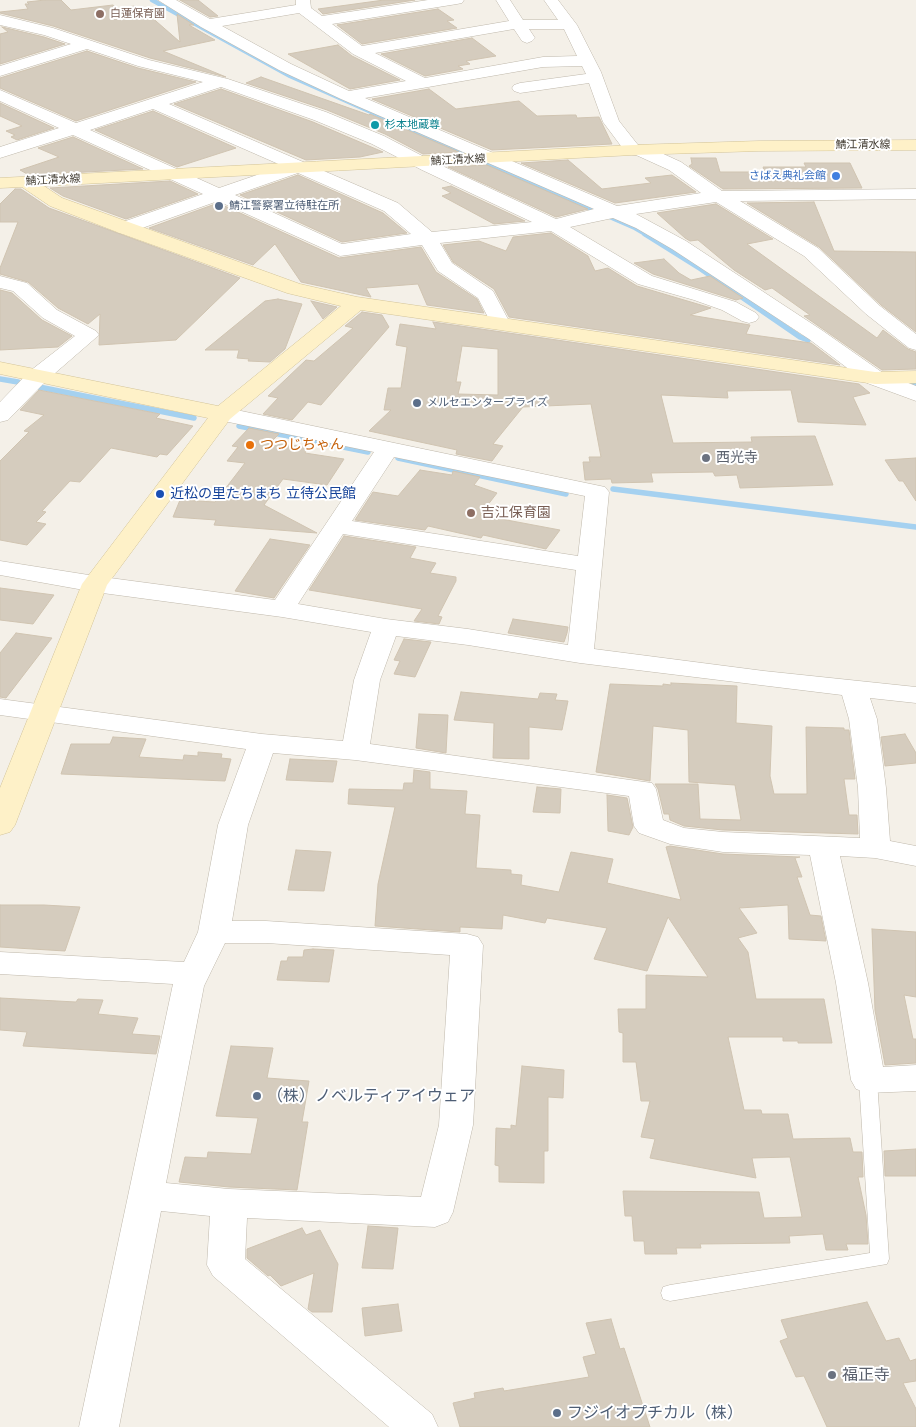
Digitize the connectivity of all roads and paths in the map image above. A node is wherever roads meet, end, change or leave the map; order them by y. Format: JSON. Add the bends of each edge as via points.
{"nodes":[{"id":1,"x":165,"y":0,"type":"edge"},
{"id":2,"x":240,"y":0,"type":"edge"},
{"id":3,"x":456,"y":0,"type":"edge"},
{"id":4,"x":503,"y":0,"type":"edge"},
{"id":5,"x":551,"y":0,"type":"edge"},
{"id":6,"x":302,"y":4,"type":"edge"},
{"id":7,"x":244,"y":18,"type":"junction"},
{"id":8,"x":0,"y":20,"type":"edge"},
{"id":9,"x":320,"y":21,"type":"junction"},
{"id":10,"x":206,"y":24,"type":"junction"},
{"id":11,"x":518,"y":24,"type":"junction"},
{"id":12,"x":569,"y":25,"type":"junction"},
{"id":13,"x":438,"y":37,"type":"junction"},
{"id":14,"x":87,"y":44,"type":"junction"},
{"id":15,"x":452,"y":48,"type":"dead end"},
{"id":16,"x":252,"y":49,"type":"junction"},
{"id":17,"x":359,"y":50,"type":"junction"},
{"id":18,"x":415,"y":61,"type":"dead end"},
{"id":19,"x":586,"y":61,"type":"junction"},
{"id":20,"x":543,"y":62,"type":"junction"},
{"id":21,"x":388,"y":65,"type":"junction"},
{"id":22,"x":0,"y":71,"type":"edge"},
{"id":23,"x":595,"y":77,"type":"junction"},
{"id":24,"x":222,"y":82,"type":"junction"},
{"id":25,"x":423,"y":83,"type":"junction"},
{"id":26,"x":520,"y":88,"type":"dead end"},
{"id":27,"x":0,"y":95,"type":"edge"},
{"id":28,"x":347,"y":96,"type":"junction"},
{"id":29,"x":153,"y":103,"type":"junction"},
{"id":30,"x":72,"y":129,"type":"junction"},
{"id":31,"x":916,"y":145,"type":"edge"},
{"id":32,"x":637,"y":150,"type":"junction"},
{"id":33,"x":0,"y":153,"type":"edge"},
{"id":34,"x":490,"y":158,"type":"junction"},
{"id":35,"x":421,"y":162,"type":"junction"},
{"id":36,"x":297,"y":167,"type":"junction"},
{"id":37,"x":172,"y":174,"type":"junction"},
{"id":38,"x":9,"y":181,"type":"edge"},
{"id":39,"x":916,"y":194,"type":"edge"},
{"id":40,"x":218,"y":195,"type":"junction"},
{"id":41,"x":718,"y":196,"type":"junction"},
{"id":42,"x":605,"y":213,"type":"junction"},
{"id":43,"x":554,"y":225,"type":"junction"},
{"id":44,"x":124,"y":228,"type":"junction"},
{"id":45,"x":428,"y":239,"type":"junction"},
{"id":46,"x":0,"y":282,"type":"edge"},
{"id":47,"x":357,"y":303,"type":"junction"},
{"id":48,"x":750,"y":317,"type":"dead end"},
{"id":49,"x":500,"y":323,"type":"junction"},
{"id":50,"x":916,"y":344,"type":"edge"},
{"id":51,"x":0,"y":368,"type":"edge"},
{"id":52,"x":38,"y":376,"type":"junction"},
{"id":53,"x":916,"y":377,"type":"edge"},
{"id":54,"x":875,"y":378,"type":"junction"},
{"id":55,"x":916,"y":394,"type":"edge"},
{"id":56,"x":222,"y":414,"type":"junction"},
{"id":57,"x":0,"y":415,"type":"edge"},
{"id":58,"x":388,"y":448,"type":"junction"},
{"id":59,"x":336,"y":526,"type":"junction"},
{"id":60,"x":589,"y":565,"type":"junction"},
{"id":61,"x":0,"y":568,"type":"edge"},
{"id":62,"x":95,"y":584,"type":"junction"},
{"id":63,"x":282,"y":609,"type":"junction"},
{"id":64,"x":386,"y":627,"type":"junction"},
{"id":65,"x":580,"y":655,"type":"junction"},
{"id":66,"x":854,"y":690,"type":"junction"},
{"id":67,"x":916,"y":695,"type":"edge"},
{"id":68,"x":0,"y":707,"type":"edge"},
{"id":69,"x":46,"y":713,"type":"junction"},
{"id":70,"x":262,"y":743,"type":"junction"},
{"id":71,"x":356,"y":751,"type":"junction"},
{"id":72,"x":0,"y":825,"type":"edge"},
{"id":73,"x":823,"y":847,"type":"junction"},
{"id":74,"x":875,"y":848,"type":"junction"},
{"id":75,"x":916,"y":856,"type":"edge"},
{"id":76,"x":214,"y":932,"type":"junction"},
{"id":77,"x":0,"y":963,"type":"edge"},
{"id":78,"x":194,"y":974,"type":"junction"},
{"id":79,"x":916,"y":1078,"type":"edge"},
{"id":80,"x":868,"y":1080,"type":"junction"},
{"id":81,"x":147,"y":1195,"type":"junction"},
{"id":82,"x":229,"y":1203,"type":"junction"},
{"id":83,"x":670,"y":1293,"type":"dead end"},
{"id":84,"x":99,"y":1427,"type":"edge"},
{"id":85,"x":418,"y":1427,"type":"edge"}],
"edges":[{"from":1,"to":10,"type":"street"},
{"from":2,"to":7,"type":"street"},
{"from":3,"to":9,"type":"street"},
{"from":4,"to":11,"type":"street"},
{"from":5,"to":12,"type":"street"},
{"from":6,"to":7,"type":"street"},
{"from":6,"to":9,"type":"street"},
{"from":7,"to":10,"type":"street"},
{"from":7,"to":16,"type":"street"},
{"from":8,"to":14,"type":"street"},
{"from":9,"to":17,"type":"street"},
{"from":10,"to":16,"type":"street"},
{"from":11,"to":12,"type":"street"},
{"from":11,"to":13,"type":"street"},
{"from":11,"to":20,"type":"street"},
{"from":12,"to":19,"type":"street"},
{"from":13,"to":15,"type":"street"},
{"from":13,"to":17,"type":"street"},
{"from":14,"to":22,"type":"street"},
{"from":14,"to":24,"type":"street","via":[[144,63]]},
{"from":16,"to":28,"type":"street"},
{"from":17,"to":21,"type":"street"},
{"from":18,"to":21,"type":"street"},
{"from":19,"to":20,"type":"street"},
{"from":19,"to":23,"type":"street"},
{"from":20,"to":25,"type":"street"},
{"from":21,"to":25,"type":"street"},
{"from":23,"to":26,"type":"street"},
{"from":23,"to":32,"type":"street","via":[[611,122]]},
{"from":24,"to":29,"type":"street"},
{"from":24,"to":35,"type":"street","via":[[320,116]]},
{"from":25,"to":28,"type":"street"},
{"from":27,"to":30,"type":"street"},
{"from":28,"to":34,"type":"street"},
{"from":29,"to":30,"type":"street"},
{"from":29,"to":36,"type":"street"},
{"from":30,"to":33,"type":"street"},
{"from":30,"to":37,"type":"street"},
{"from":31,"to":32,"type":"street","name":"鯖江清水線"},
{"from":32,"to":34,"type":"street","name":"鯖江清水線"},
{"from":32,"to":41,"type":"street","via":[[675,166]]},
{"from":34,"to":35,"type":"street","name":"鯖江清水線"},
{"from":34,"to":42,"type":"street"},
{"from":35,"to":36,"type":"street","name":"鯖江清水線"},
{"from":35,"to":43,"type":"street"},
{"from":36,"to":37,"type":"street","name":"鯖江清水線"},
{"from":36,"to":40,"type":"street"},
{"from":36,"to":45,"type":"street","via":[[391,207]]},
{"from":37,"to":38,"type":"street","name":"鯖江清水線"},
{"from":37,"to":40,"type":"street"},
{"from":38,"to":44,"type":"street"},
{"from":39,"to":41,"type":"street"},
{"from":40,"to":44,"type":"street"},
{"from":40,"to":45,"type":"street","via":[[340,250]]},
{"from":41,"to":42,"type":"street"},
{"from":41,"to":50,"type":"street","via":[[811,252],[873,310]]},
{"from":42,"to":43,"type":"street"},
{"from":42,"to":54,"type":"street","via":[[643,224],[679,246],[816,334]]},
{"from":43,"to":45,"type":"street"},
{"from":43,"to":48,"type":"street","via":[[645,280],[701,296]]},
{"from":44,"to":47,"type":"street","via":[[294,289]]},
{"from":45,"to":49,"type":"street","via":[[445,267],[486,295]]},
{"from":46,"to":52,"type":"street","via":[[20,287],[50,314],[88,335]]},
{"from":47,"to":49,"type":"street"},
{"from":47,"to":56,"type":"street"},
{"from":49,"to":54,"type":"street"},
{"from":51,"to":52,"type":"street"},
{"from":52,"to":56,"type":"street"},
{"from":52,"to":57,"type":"street"},
{"from":53,"to":54,"type":"street"},
{"from":54,"to":55,"type":"street"},
{"from":56,"to":58,"type":"street"},
{"from":56,"to":62,"type":"street"},
{"from":58,"to":59,"type":"street"},
{"from":58,"to":60,"type":"street","via":[[597,492]]},
{"from":59,"to":60,"type":"street"},
{"from":59,"to":63,"type":"street"},
{"from":60,"to":65,"type":"street"},
{"from":61,"to":62,"type":"street"},
{"from":62,"to":63,"type":"street"},
{"from":62,"to":69,"type":"street"},
{"from":63,"to":64,"type":"street"},
{"from":64,"to":65,"type":"street"},
{"from":64,"to":71,"type":"street","via":[[367,680]]},
{"from":65,"to":66,"type":"street"},
{"from":66,"to":67,"type":"street"},
{"from":66,"to":74,"type":"street","via":[[862,719],[872,788]]},
{"from":68,"to":69,"type":"street"},
{"from":69,"to":70,"type":"street"},
{"from":69,"to":72,"type":"street"},
{"from":70,"to":71,"type":"street"},
{"from":70,"to":76,"type":"street","via":[[232,825]]},
{"from":71,"to":73,"type":"street","via":[[642,789],[650,826],[681,837]]},
{"from":73,"to":74,"type":"street"},
{"from":73,"to":80,"type":"street","via":[[852,983]]},
{"from":74,"to":75,"type":"street"},
{"from":76,"to":78,"type":"street"},
{"from":76,"to":82,"type":"street","via":[[266,932],[467,945],[456,1125],[435,1212]]},
{"from":77,"to":78,"type":"street"},
{"from":78,"to":81,"type":"street","via":[[188,986]]},
{"from":79,"to":80,"type":"street"},
{"from":80,"to":83,"type":"lane","via":[[880,1259]]},
{"from":81,"to":82,"type":"street"},
{"from":81,"to":84,"type":"street"},
{"from":82,"to":85,"type":"street","via":[[226,1265]]}]}
